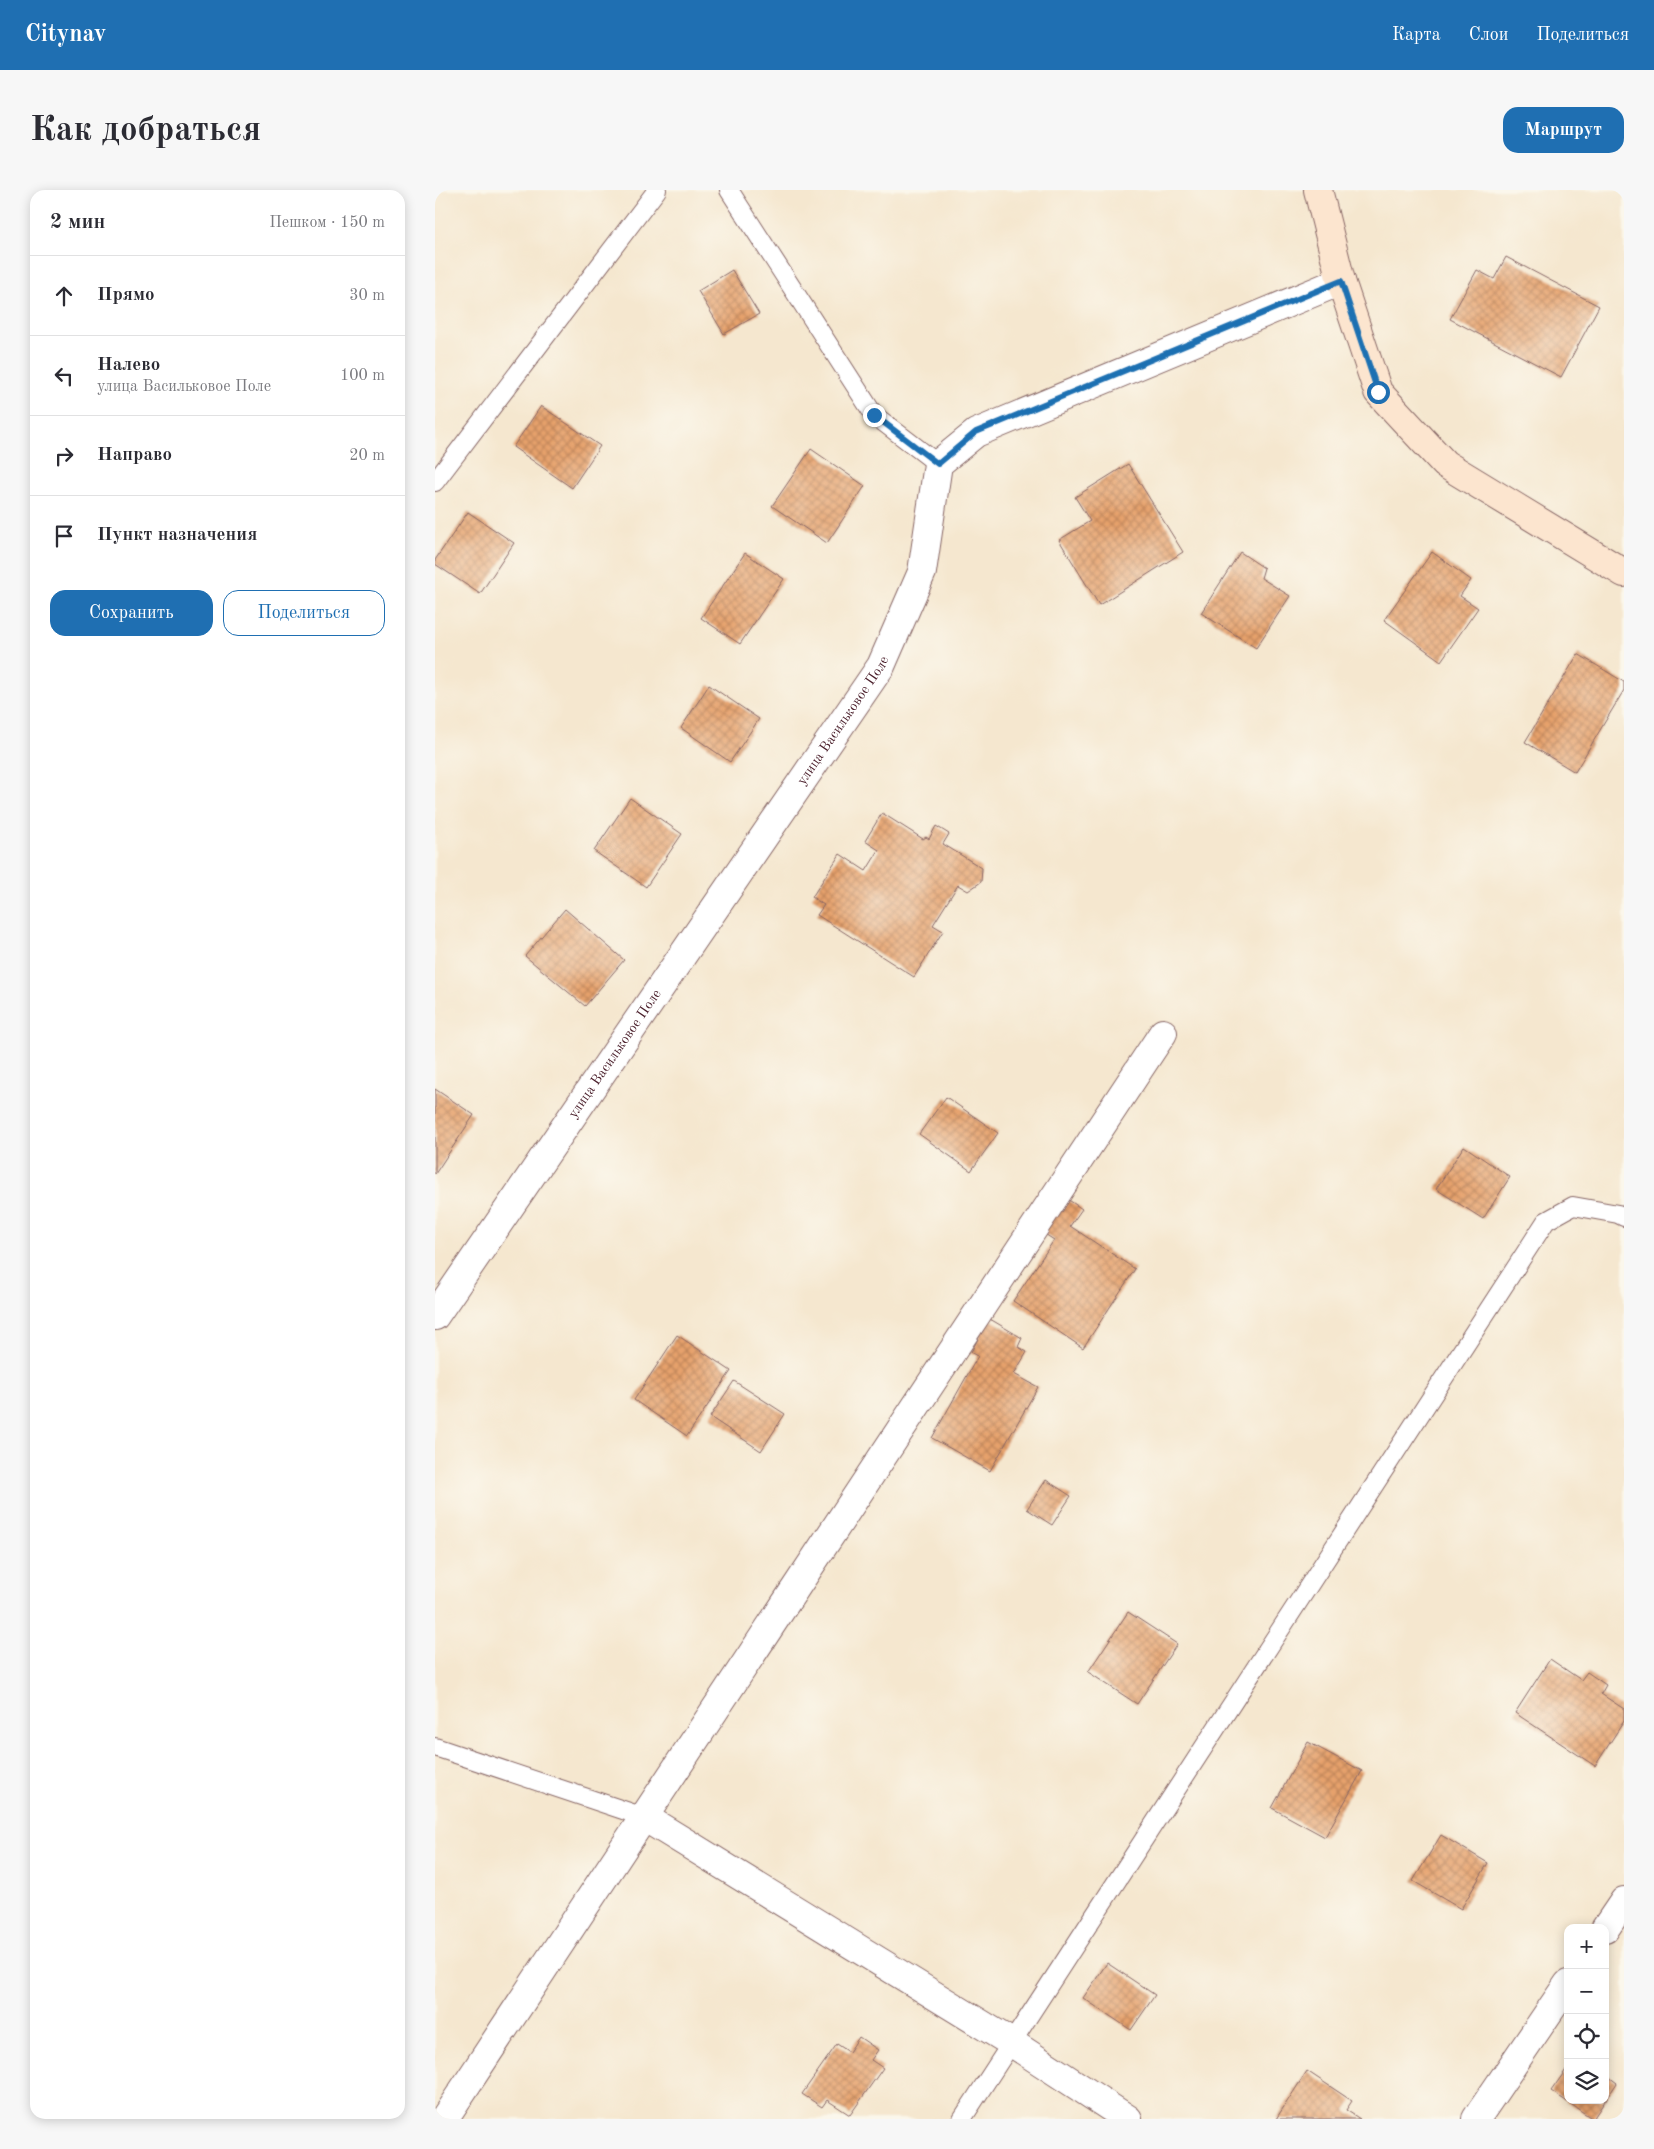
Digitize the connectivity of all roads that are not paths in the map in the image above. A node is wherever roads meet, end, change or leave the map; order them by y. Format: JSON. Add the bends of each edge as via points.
{"nodes":[{"id":1,"x":657,"y":190,"type":"edge"},
{"id":2,"x":729,"y":190,"type":"edge"},
{"id":3,"x":1318,"y":190,"type":"edge"},
{"id":4,"x":1341,"y":281,"type":"junction"},
{"id":5,"x":938,"y":464,"type":"junction"},
{"id":6,"x":435,"y":482,"type":"edge"},
{"id":7,"x":1624,"y":573,"type":"edge"},
{"id":8,"x":1163,"y":1033,"type":"dead end"},
{"id":9,"x":1624,"y":1217,"type":"edge"},
{"id":10,"x":435,"y":1316,"type":"edge"},
{"id":11,"x":435,"y":1747,"type":"edge"},
{"id":12,"x":644,"y":1817,"type":"junction"},
{"id":13,"x":1624,"y":1901,"type":"edge"},
{"id":14,"x":1608,"y":1924,"type":"edge"},
{"id":15,"x":1564,"y":1990,"type":"edge"},
{"id":16,"x":1012,"y":2043,"type":"junction"},
{"id":17,"x":444,"y":2119,"type":"edge"},
{"id":18,"x":962,"y":2119,"type":"edge"},
{"id":19,"x":1128,"y":2119,"type":"edge"},
{"id":20,"x":1476,"y":2119,"type":"edge"}],
"edges":[{"from":1,"to":6,"type":"lane"},
{"from":2,"to":5,"type":"lane","via":[[874,415]]},
{"from":3,"to":4,"type":"main road"},
{"from":4,"to":5,"type":"street","via":[[976,432]]},
{"from":4,"to":7,"type":"main road","via":[[1378,392],[1445,464]]},
{"from":5,"to":10,"type":"street","name":"улица Васильковое Поле","via":[[922,572],[881,666]]},
{"from":8,"to":12,"type":"street"},
{"from":9,"to":16,"type":"lane","via":[[1573,1206],[1546,1221]]},
{"from":11,"to":12,"type":"lane"},
{"from":12,"to":16,"type":"street"},
{"from":12,"to":17,"type":"street"},
{"from":13,"to":14,"type":"street"},
{"from":15,"to":20,"type":"street"},
{"from":16,"to":18,"type":"lane"},
{"from":16,"to":19,"type":"street"}]}
